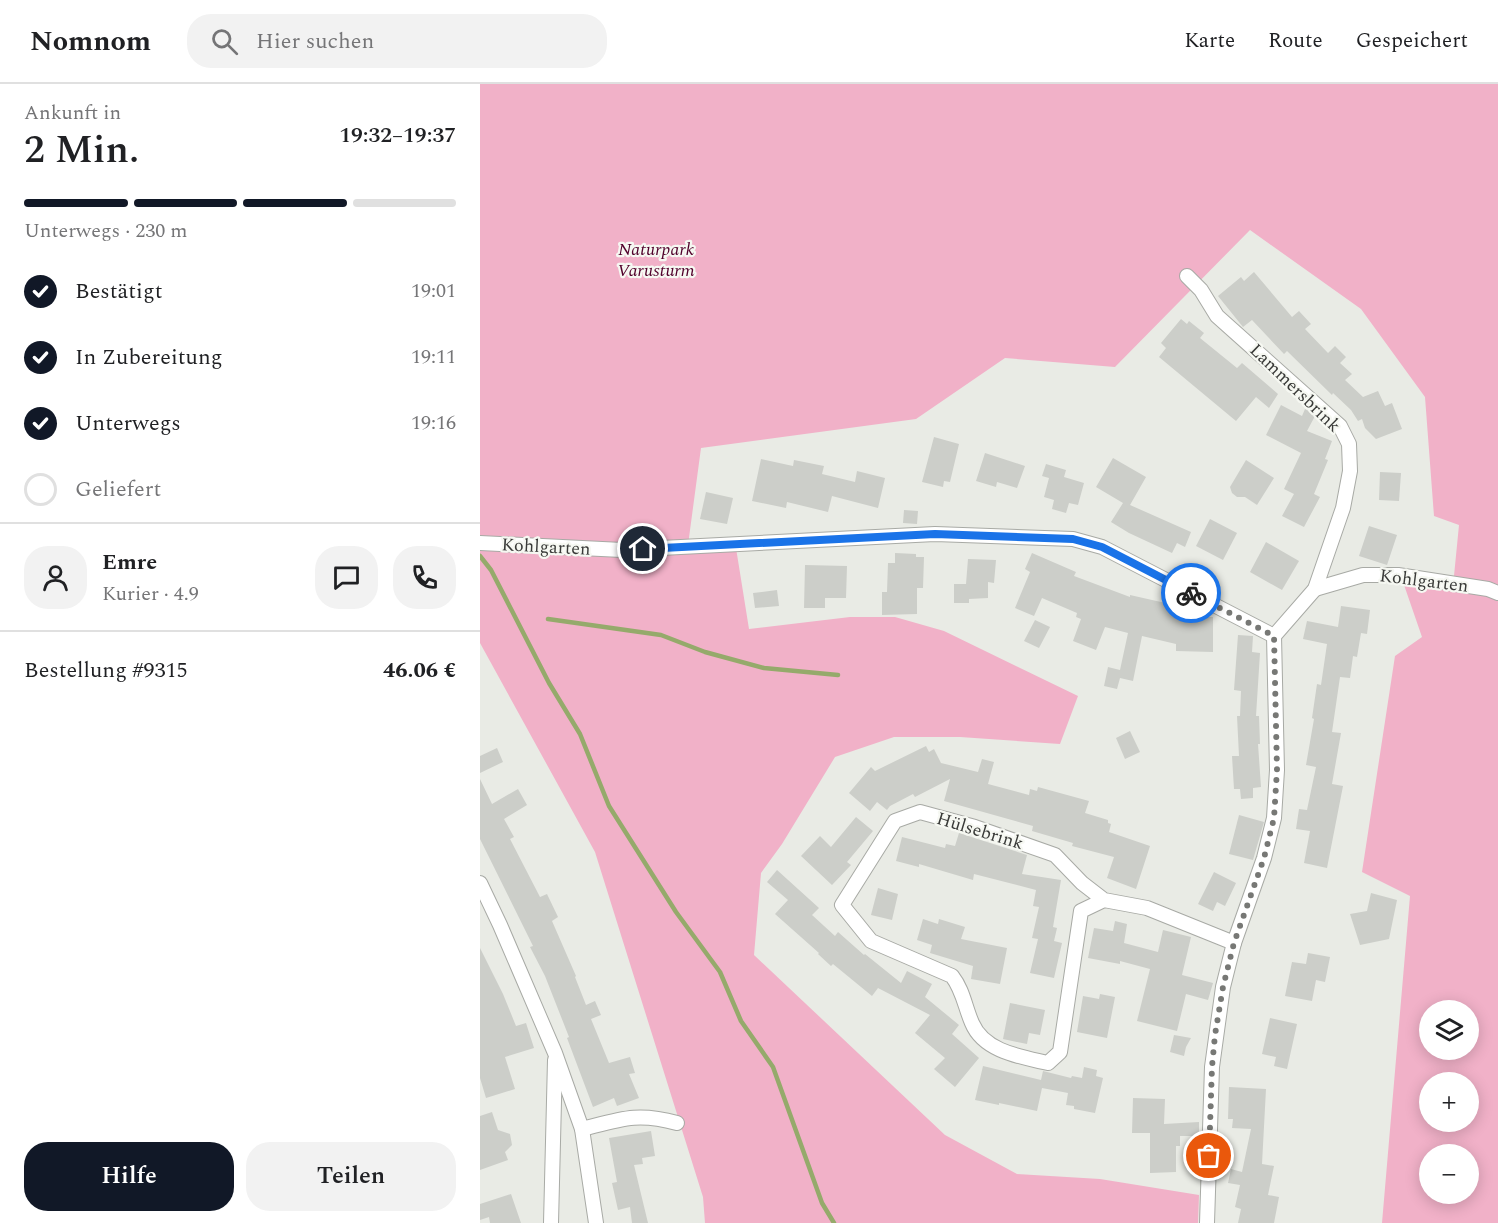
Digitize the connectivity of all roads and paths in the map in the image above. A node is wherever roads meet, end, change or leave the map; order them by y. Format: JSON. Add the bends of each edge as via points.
{"nodes":[{"id":1,"x":1187,"y":276,"type":"dead end"},
{"id":2,"x":480,"y":543,"type":"edge"},
{"id":3,"x":1315,"y":589,"type":"junction"},
{"id":4,"x":1498,"y":594,"type":"edge"},
{"id":5,"x":1274,"y":636,"type":"junction"},
{"id":6,"x":480,"y":883,"type":"edge"},
{"id":7,"x":1104,"y":900,"type":"junction"},
{"id":8,"x":1234,"y":943,"type":"junction"},
{"id":9,"x":555,"y":1053,"type":"junction"},
{"id":10,"x":677,"y":1123,"type":"dead end"},
{"id":11,"x":582,"y":1129,"type":"junction"},
{"id":12,"x":551,"y":1223,"type":"edge"},
{"id":13,"x":596,"y":1223,"type":"edge"},
{"id":14,"x":1207,"y":1223,"type":"edge"}],
"edges":[{"from":1,"to":3,"type":"street","name":"Lammersbrink","via":[[1217,316],[1340,426],[1349,444],[1350,471],[1343,508]]},
{"from":2,"to":5,"type":"street","name":"Kohlgarten","via":[[622,550],[935,534],[1073,539],[1102,547]]},
{"from":3,"to":4,"type":"street","name":"Kohlgarten","via":[[1363,575],[1398,575],[1488,589]]},
{"from":3,"to":5,"type":"street"},
{"from":5,"to":8,"type":"street","via":[[1274,818]]},
{"from":6,"to":9,"type":"street"},
{"from":7,"to":7,"type":"street","name":"Hülsebrink","via":[[1055,855],[920,812],[895,821],[842,906],[871,941],[952,976],[973,1026],[988,1042],[1011,1055],[1048,1063],[1060,1052],[1081,911]]},
{"from":7,"to":8,"type":"street","name":"Hülsebrink","via":[[1147,909]]},
{"from":8,"to":14,"type":"street","via":[[1215,1035]]},
{"from":9,"to":11,"type":"street"},
{"from":9,"to":12,"type":"street"},
{"from":10,"to":11,"type":"street","via":[[632,1116]]},
{"from":11,"to":13,"type":"street"}]}
